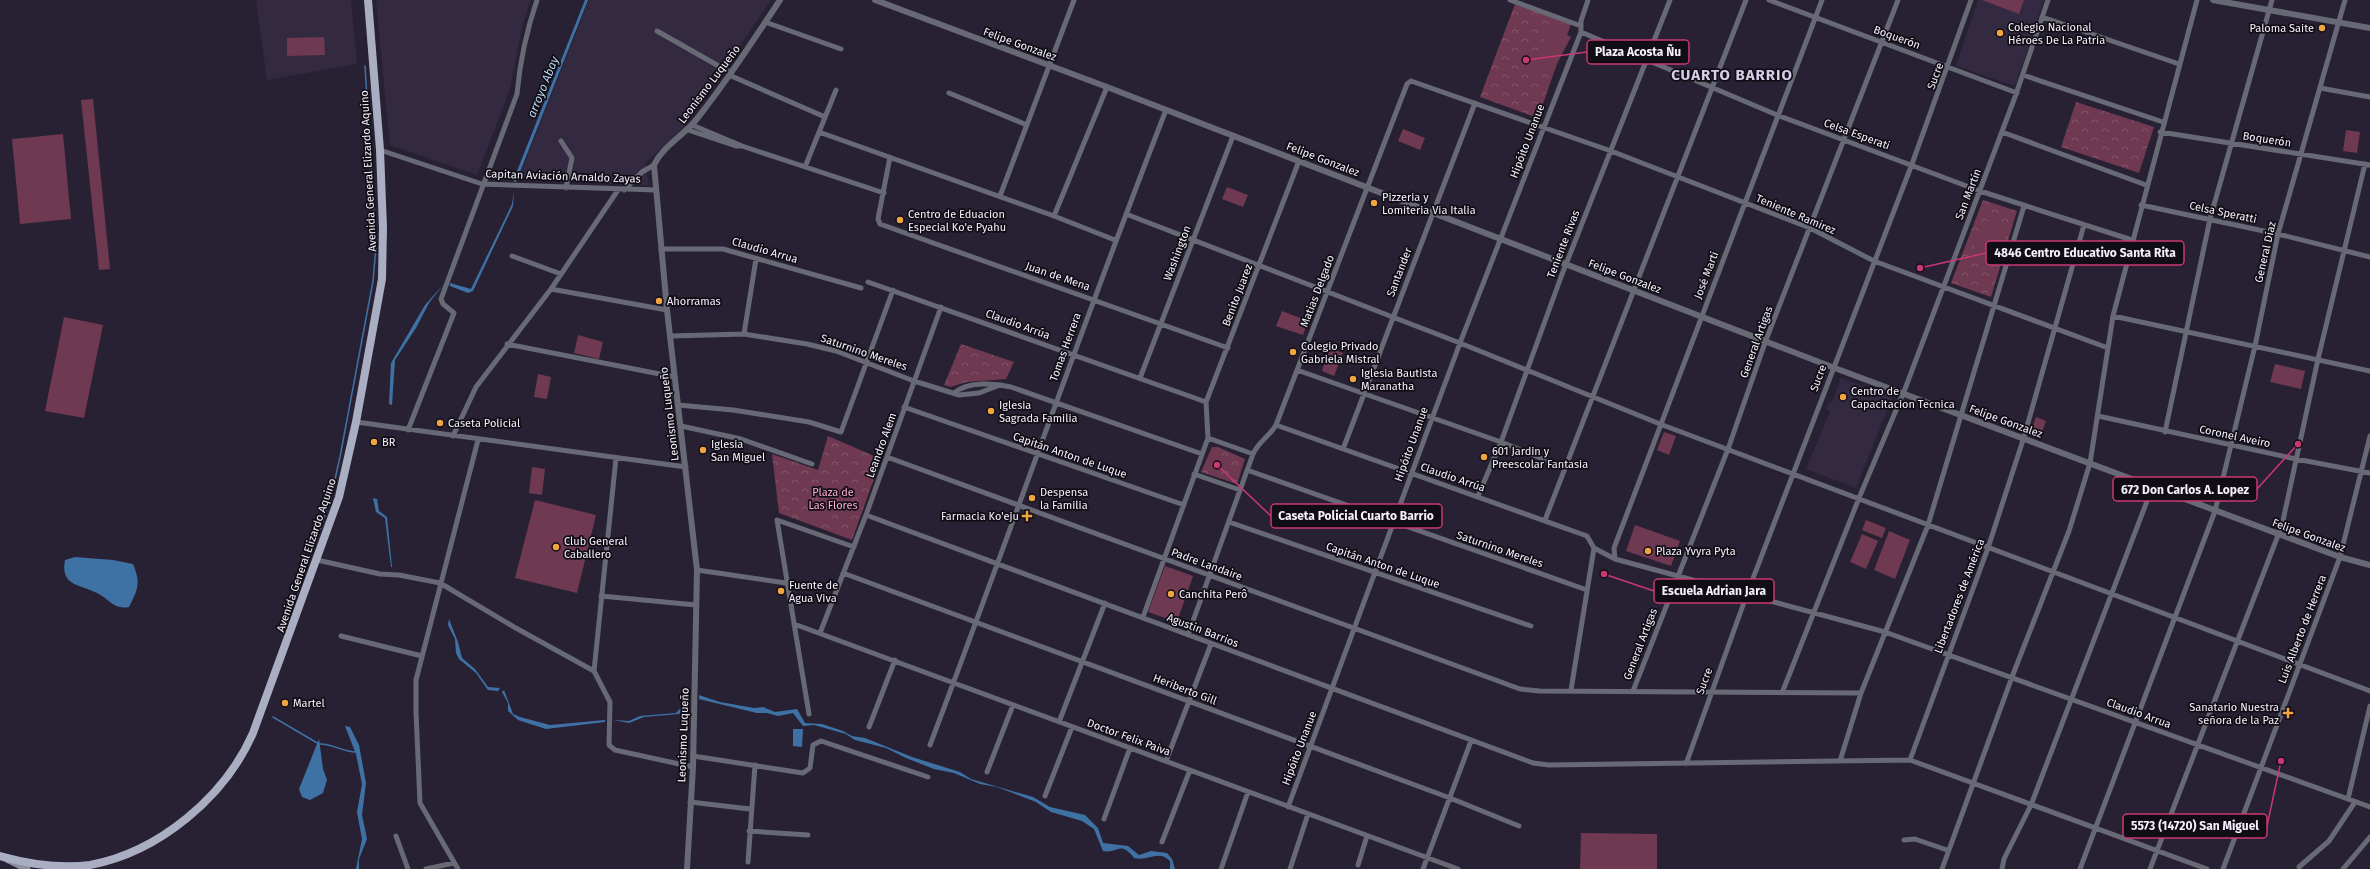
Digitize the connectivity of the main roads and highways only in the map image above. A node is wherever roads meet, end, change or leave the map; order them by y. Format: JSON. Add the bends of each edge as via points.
{"nodes":[{"id":1,"x":368,"y":0,"type":"edge"},
{"id":2,"x":2,"y":857,"type":"edge"},
{"id":3,"x":86,"y":867,"type":"edge"},
{"id":4,"x":42,"y":868,"type":"edge"},
{"id":5,"x":27,"y":869,"type":"edge"}],
"edges":[{"from":1,"to":3,"type":"main road","name":"Avenida General Elizardo Aquino","via":[[380,150],[382,279],[356,422],[339,497],[253,733],[235,768],[222,786],[196,809],[149,843],[125,855]]},
{"from":2,"to":4,"type":"main road","name":"Avenida General Elizardo Aquino"},
{"from":2,"to":5,"type":"main road"},
{"from":3,"to":4,"type":"main road","name":"Avenida General Elizardo Aquino"}]}
